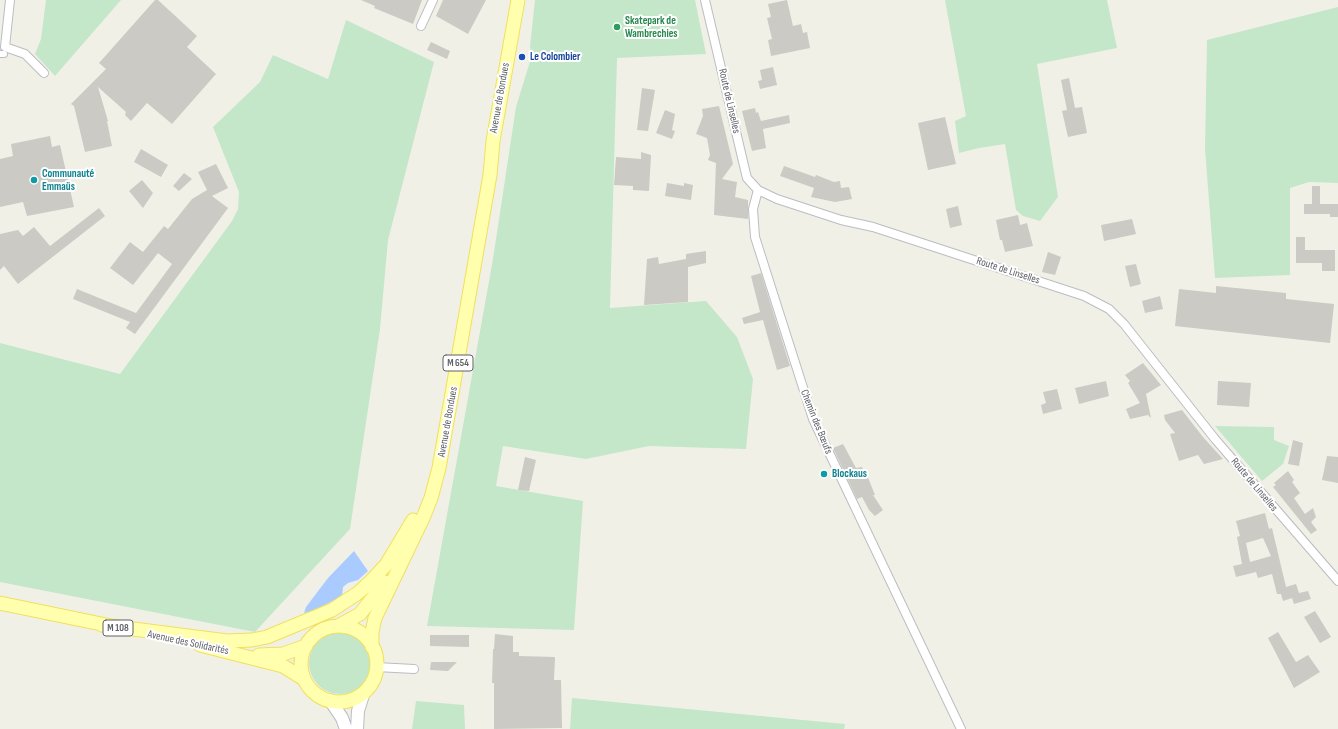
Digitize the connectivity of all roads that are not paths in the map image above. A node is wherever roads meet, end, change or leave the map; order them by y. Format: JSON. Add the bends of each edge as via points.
{"nodes":[{"id":1,"x":10,"y":0,"type":"edge"},
{"id":2,"x":433,"y":0,"type":"edge"},
{"id":3,"x":518,"y":0,"type":"edge"},
{"id":4,"x":705,"y":0,"type":"edge"},
{"id":5,"x":421,"y":26,"type":"dead end"},
{"id":6,"x":44,"y":73,"type":"dead end"},
{"id":7,"x":758,"y":190,"type":"junction"},
{"id":8,"x":440,"y":468,"type":"junction"},
{"id":9,"x":409,"y":547,"type":"junction"},
{"id":10,"x":1338,"y":581,"type":"edge"},
{"id":11,"x":0,"y":603,"type":"edge"},
{"id":12,"x":102,"y":625,"type":"junction"},
{"id":13,"x":338,"y":626,"type":"junction"},
{"id":14,"x":306,"y":646,"type":"junction"},
{"id":15,"x":372,"y":647,"type":"junction"},
{"id":16,"x":235,"y":653,"type":"junction"},
{"id":17,"x":376,"y":667,"type":"junction"},
{"id":18,"x":414,"y":669,"type":"dead end"},
{"id":19,"x":304,"y":679,"type":"junction"},
{"id":20,"x":364,"y":692,"type":"junction"},
{"id":21,"x":330,"y":700,"type":"junction"},
{"id":22,"x":346,"y":729,"type":"edge"},
{"id":23,"x":357,"y":729,"type":"edge"},
{"id":24,"x":961,"y":729,"type":"edge"}],
"edges":[{"from":1,"to":6,"type":"street","via":[[5,47],[25,54]]},
{"from":2,"to":5,"type":"street"},
{"from":3,"to":8,"type":"main road","name":"Avenue de Bondues","number":"M 654","via":[[515,21],[516,56],[502,137],[490,175]]},
{"from":4,"to":7,"type":"street","name":"Route de Linselles","via":[[747,178]]},
{"from":7,"to":10,"type":"street","name":"Route de Linselles","via":[[777,200],[819,214],[873,227],[1084,296],[1109,309]]},
{"from":7,"to":24,"type":"street","name":"Chemin des Bœufs","via":[[753,209],[755,237],[813,419]]},
{"from":8,"to":9,"type":"main road","name":"Avenue de Bondues","number":"M 654","via":[[431,498]]},
{"from":8,"to":12,"type":"main road","via":[[415,518],[390,558],[370,582],[332,610],[274,635],[252,640],[220,640]]},
{"from":9,"to":13,"type":"main road","name":"Avenue de Bondues","number":"M 654","via":[[360,614]]},
{"from":9,"to":15,"type":"main road","name":"Avenue de Bondues","number":"M 654","via":[[375,618]]},
{"from":11,"to":12,"type":"main road","name":"Avenue des Solidarités","number":"M 108"},
{"from":12,"to":16,"type":"main road","name":"Avenue des Solidarités","number":"M 108"},
{"from":13,"to":14,"type":"main road","via":[[327,628],[317,634]]},
{"from":13,"to":15,"type":"main road","via":[[361,633]]},
{"from":14,"to":16,"type":"main road","name":"Avenue des Solidarités","number":"M 108","via":[[291,653],[277,655]]},
{"from":14,"to":19,"type":"main road","via":[[301,662]]},
{"from":15,"to":17,"type":"main road"},
{"from":16,"to":19,"type":"main road","name":"Avenue des Solidarités","number":"M 108","via":[[283,666]]},
{"from":17,"to":18,"type":"street"},
{"from":17,"to":20,"type":"main road","via":[[374,678]]},
{"from":19,"to":21,"type":"main road","via":[[314,693]]},
{"from":20,"to":21,"type":"main road","via":[[348,700]]},
{"from":20,"to":23,"type":"main road","via":[[358,711]]},
{"from":21,"to":22,"type":"main road"}]}
